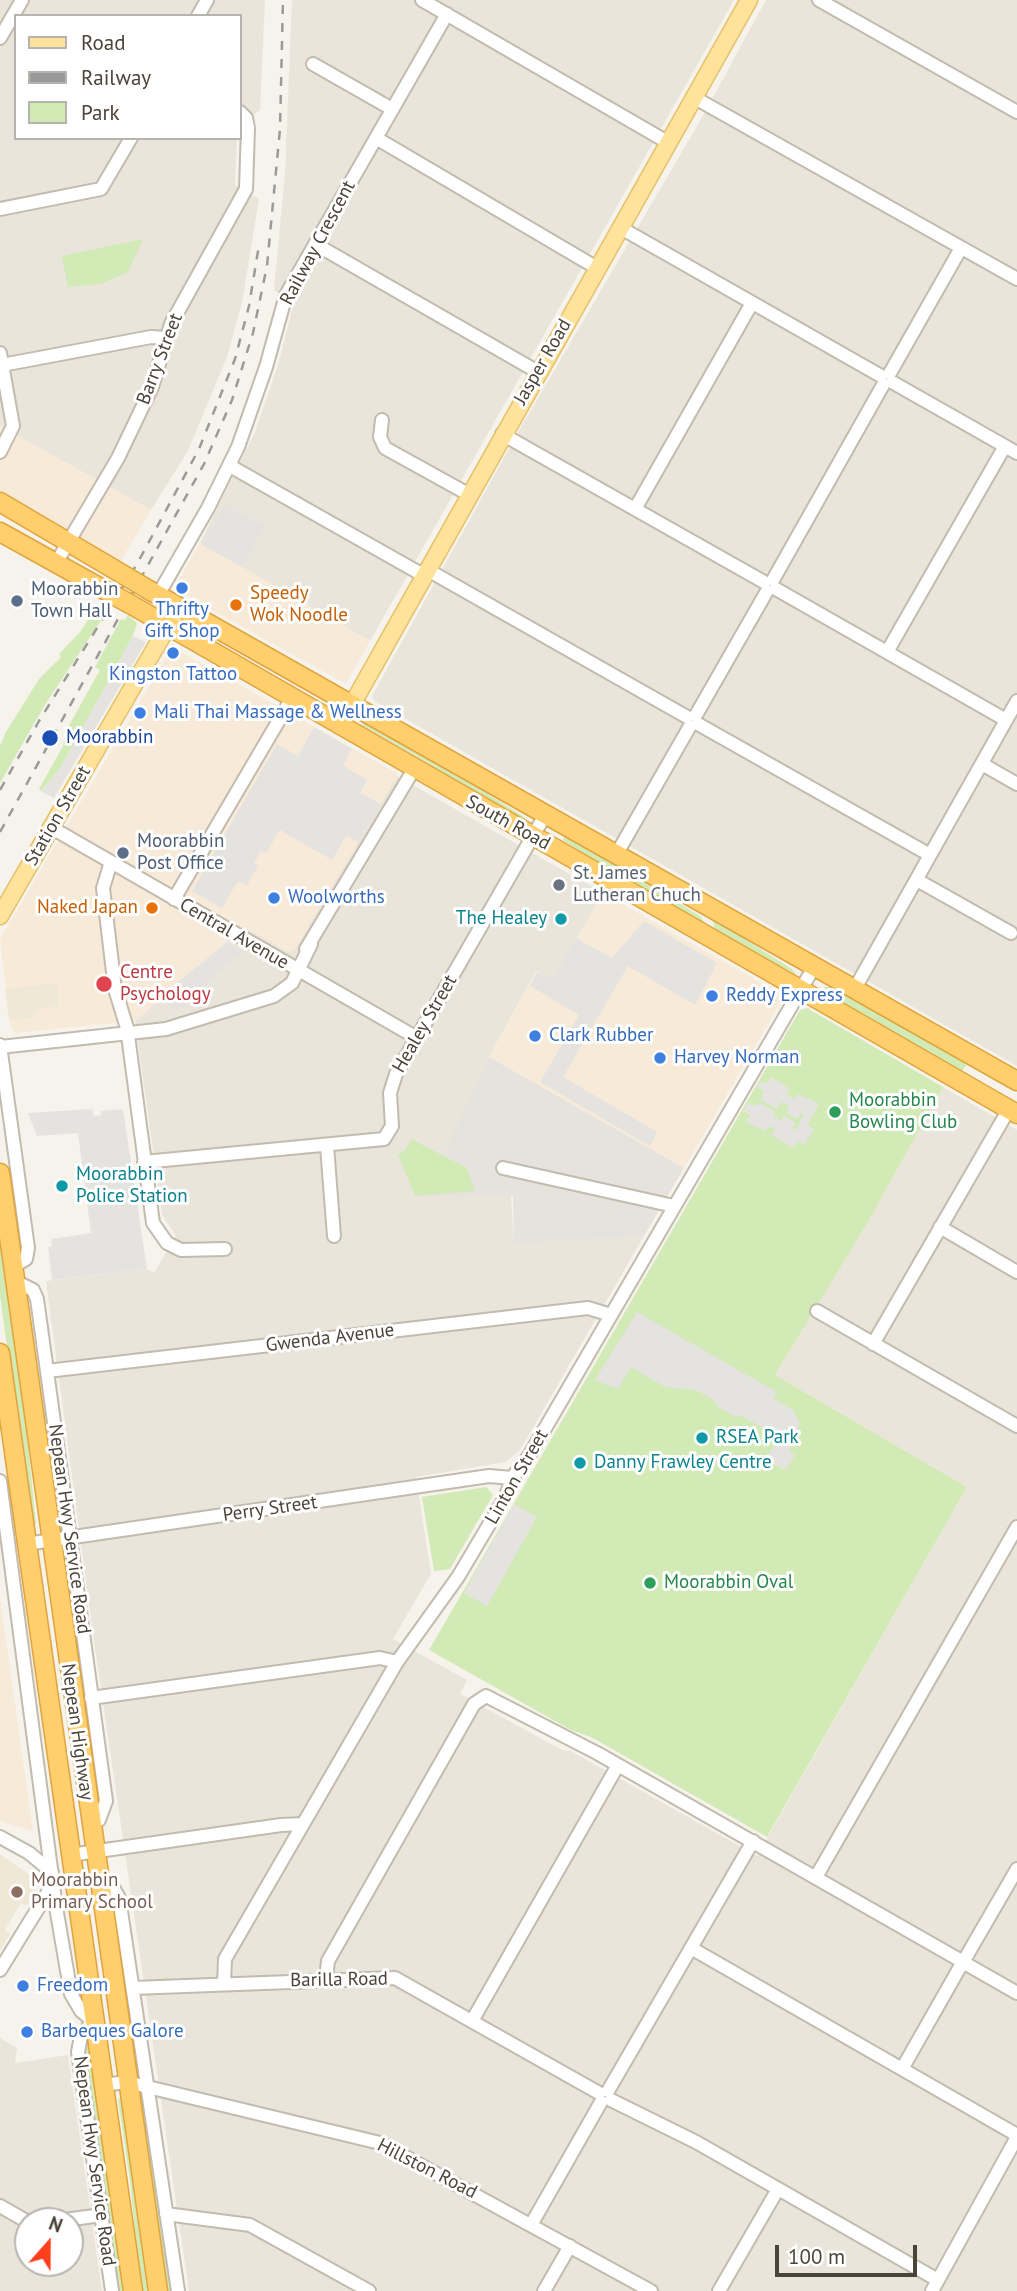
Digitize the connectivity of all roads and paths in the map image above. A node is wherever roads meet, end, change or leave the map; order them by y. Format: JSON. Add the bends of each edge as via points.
{"nodes":[{"id":1,"x":22,"y":0,"type":"edge"},
{"id":2,"x":422,"y":0,"type":"edge"},
{"id":3,"x":819,"y":0,"type":"edge"},
{"id":4,"x":742,"y":2,"type":"edge"},
{"id":5,"x":447,"y":15,"type":"junction"},
{"id":6,"x":0,"y":38,"type":"edge"},
{"id":7,"x":313,"y":64,"type":"dead end"},
{"id":8,"x":695,"y":98,"type":"junction"},
{"id":9,"x":392,"y":109,"type":"junction"},
{"id":10,"x":1017,"y":112,"type":"edge"},
{"id":11,"x":242,"y":115,"type":"edge"},
{"id":12,"x":376,"y":138,"type":"junction"},
{"id":13,"x":130,"y":140,"type":"edge"},
{"id":14,"x":669,"y":144,"type":"junction"},
{"id":15,"x":0,"y":209,"type":"edge"},
{"id":16,"x":621,"y":228,"type":"junction"},
{"id":17,"x":315,"y":244,"type":"junction"},
{"id":18,"x":961,"y":248,"type":"junction"},
{"id":19,"x":597,"y":268,"type":"junction"},
{"id":20,"x":1017,"y":279,"type":"edge"},
{"id":21,"x":752,"y":303,"type":"junction"},
{"id":22,"x":167,"y":338,"type":"junction"},
{"id":23,"x":1,"y":359,"type":"edge"},
{"id":24,"x":538,"y":372,"type":"junction"},
{"id":25,"x":886,"y":379,"type":"junction"},
{"id":26,"x":382,"y":420,"type":"dead end"},
{"id":27,"x":502,"y":434,"type":"junction"},
{"id":28,"x":1005,"y":446,"type":"junction"},
{"id":29,"x":0,"y":452,"type":"edge"},
{"id":30,"x":1017,"y":453,"type":"edge"},
{"id":31,"x":230,"y":466,"type":"junction"},
{"id":32,"x":468,"y":495,"type":"junction"},
{"id":33,"x":0,"y":502,"type":"edge"},
{"id":34,"x":635,"y":509,"type":"junction"},
{"id":35,"x":0,"y":532,"type":"edge"},
{"id":36,"x":69,"y":543,"type":"junction"},
{"id":37,"x":57,"y":563,"type":"junction"},
{"id":38,"x":425,"y":572,"type":"junction"},
{"id":39,"x":770,"y":585,"type":"junction"},
{"id":40,"x":158,"y":589,"type":"junction"},
{"id":41,"x":179,"y":607,"type":"junction"},
{"id":42,"x":168,"y":626,"type":"junction"},
{"id":43,"x":887,"y":652,"type":"junction"},
{"id":44,"x":292,"y":698,"type":"junction"},
{"id":45,"x":1017,"y":701,"type":"edge"},
{"id":46,"x":352,"y":704,"type":"junction"},
{"id":47,"x":693,"y":720,"type":"junction"},
{"id":48,"x":1006,"y":720,"type":"junction"},
{"id":49,"x":340,"y":726,"type":"junction"},
{"id":50,"x":982,"y":764,"type":"junction"},
{"id":51,"x":414,"y":769,"type":"junction"},
{"id":52,"x":1017,"y":784,"type":"edge"},
{"id":53,"x":545,"y":815,"type":"junction"},
{"id":54,"x":52,"y":828,"type":"junction"},
{"id":55,"x":533,"y":837,"type":"junction"},
{"id":56,"x":616,"y":855,"type":"junction"},
{"id":57,"x":930,"y":855,"type":"junction"},
{"id":58,"x":111,"y":862,"type":"junction"},
{"id":59,"x":916,"y":880,"type":"junction"},
{"id":60,"x":174,"y":899,"type":"junction"},
{"id":61,"x":711,"y":908,"type":"junction"},
{"id":62,"x":0,"y":916,"type":"edge"},
{"id":63,"x":1011,"y":933,"type":"dead end"},
{"id":64,"x":707,"y":936,"type":"junction"},
{"id":65,"x":814,"y":968,"type":"junction"},
{"id":66,"x":296,"y":970,"type":"junction"},
{"id":67,"x":801,"y":989,"type":"junction"},
{"id":68,"x":854,"y":990,"type":"junction"},
{"id":69,"x":127,"y":1033,"type":"junction"},
{"id":70,"x":417,"y":1038,"type":"junction"},
{"id":71,"x":0,"y":1046,"type":"edge"},
{"id":72,"x":979,"y":1060,"type":"junction"},
{"id":73,"x":1017,"y":1081,"type":"edge"},
{"id":74,"x":966,"y":1084,"type":"junction"},
{"id":75,"x":1013,"y":1112,"type":"edge"},
{"id":76,"x":327,"y":1146,"type":"junction"},
{"id":77,"x":144,"y":1162,"type":"junction"},
{"id":78,"x":503,"y":1168,"type":"dead end"},
{"id":79,"x":0,"y":1173,"type":"edge"},
{"id":80,"x":674,"y":1206,"type":"junction"},
{"id":81,"x":940,"y":1227,"type":"junction"},
{"id":82,"x":334,"y":1236,"type":"dead end"},
{"id":83,"x":225,"y":1249,"type":"dead end"},
{"id":84,"x":1017,"y":1272,"type":"edge"},
{"id":85,"x":14,"y":1274,"type":"junction"},
{"id":86,"x":817,"y":1311,"type":"dead end"},
{"id":87,"x":611,"y":1315,"type":"junction"},
{"id":88,"x":873,"y":1343,"type":"junction"},
{"id":89,"x":0,"y":1353,"type":"edge"},
{"id":90,"x":47,"y":1371,"type":"junction"},
{"id":91,"x":1017,"y":1426,"type":"edge"},
{"id":92,"x":5,"y":1433,"type":"edge"},
{"id":93,"x":512,"y":1478,"type":"junction"},
{"id":94,"x":0,"y":1481,"type":"edge"},
{"id":95,"x":1017,"y":1527,"type":"edge"},
{"id":96,"x":70,"y":1538,"type":"junction"},
{"id":97,"x":51,"y":1540,"type":"junction"},
{"id":98,"x":26,"y":1544,"type":"junction"},
{"id":99,"x":397,"y":1662,"type":"junction"},
{"id":100,"x":91,"y":1698,"type":"junction"},
{"id":101,"x":618,"y":1765,"type":"junction"},
{"id":102,"x":65,"y":1821,"type":"junction"},
{"id":103,"x":303,"y":1825,"type":"junction"},
{"id":104,"x":90,"y":1826,"type":"junction"},
{"id":105,"x":0,"y":1837,"type":"edge"},
{"id":106,"x":47,"y":1837,"type":"junction"},
{"id":107,"x":753,"y":1841,"type":"junction"},
{"id":108,"x":94,"y":1851,"type":"junction"},
{"id":109,"x":29,"y":1853,"type":"junction"},
{"id":110,"x":49,"y":1854,"type":"junction"},
{"id":111,"x":70,"y":1855,"type":"junction"},
{"id":112,"x":1017,"y":1869,"type":"edge"},
{"id":113,"x":816,"y":1877,"type":"junction"},
{"id":114,"x":53,"y":1878,"type":"junction"},
{"id":115,"x":98,"y":1879,"type":"junction"},
{"id":116,"x":691,"y":1948,"type":"junction"},
{"id":117,"x":963,"y":1962,"type":"junction"},
{"id":118,"x":0,"y":1970,"type":"edge"},
{"id":119,"x":326,"y":1979,"type":"junction"},
{"id":120,"x":224,"y":1984,"type":"junction"},
{"id":121,"x":133,"y":1988,"type":"junction"},
{"id":122,"x":1017,"y":1993,"type":"edge"},
{"id":123,"x":93,"y":2021,"type":"junction"},
{"id":124,"x":472,"y":2021,"type":"junction"},
{"id":125,"x":902,"y":2069,"type":"junction"},
{"id":126,"x":127,"y":2082,"type":"junction"},
{"id":127,"x":102,"y":2085,"type":"junction"},
{"id":128,"x":147,"y":2087,"type":"junction"},
{"id":129,"x":605,"y":2097,"type":"junction"},
{"id":130,"x":1017,"y":2136,"type":"edge"},
{"id":131,"x":778,"y":2189,"type":"junction"},
{"id":132,"x":166,"y":2214,"type":"junction"},
{"id":133,"x":102,"y":2215,"type":"junction"},
{"id":134,"x":84,"y":2217,"type":"edge"},
{"id":135,"x":531,"y":2225,"type":"junction"},
{"id":136,"x":570,"y":2246,"type":"junction"},
{"id":137,"x":934,"y":2285,"type":"edge"},
{"id":138,"x":112,"y":2291,"type":"edge"},
{"id":139,"x":133,"y":2291,"type":"edge"},
{"id":140,"x":158,"y":2291,"type":"edge"},
{"id":141,"x":178,"y":2291,"type":"edge"},
{"id":142,"x":369,"y":2291,"type":"edge"},
{"id":143,"x":544,"y":2291,"type":"edge"},
{"id":144,"x":650,"y":2291,"type":"edge"},
{"id":145,"x":719,"y":2291,"type":"edge"}],
"edges":[{"from":1,"to":6,"type":"street"},
{"from":2,"to":5,"type":"street"},
{"from":3,"to":10,"type":"street"},
{"from":4,"to":8,"type":"main road","name":"Jasper Road"},
{"from":5,"to":9,"type":"street","name":"Railway Crescent"},
{"from":5,"to":14,"type":"street"},
{"from":7,"to":9,"type":"street"},
{"from":8,"to":14,"type":"main road","name":"Jasper Road"},
{"from":8,"to":18,"type":"street"},
{"from":9,"to":12,"type":"street","name":"Railway Crescent"},
{"from":11,"to":22,"type":"street","name":"Barry Street","via":[[248,125],[246,189]]},
{"from":12,"to":17,"type":"street","name":"Railway Crescent"},
{"from":12,"to":19,"type":"street"},
{"from":13,"to":15,"type":"street","via":[[101,189]]},
{"from":14,"to":16,"type":"main road","name":"Jasper Road"},
{"from":16,"to":19,"type":"main road","name":"Jasper Road"},
{"from":16,"to":21,"type":"street"},
{"from":17,"to":24,"type":"street"},
{"from":17,"to":31,"type":"street","name":"Railway Crescent","via":[[284,300],[263,378]]},
{"from":18,"to":20,"type":"street"},
{"from":18,"to":25,"type":"street"},
{"from":19,"to":24,"type":"main road","name":"Jasper Road"},
{"from":21,"to":25,"type":"street"},
{"from":21,"to":34,"type":"street"},
{"from":22,"to":23,"type":"street"},
{"from":22,"to":36,"type":"street","name":"Barry Street","via":[[152,387]]},
{"from":23,"to":29,"type":"street","via":[[12,432]]},
{"from":24,"to":27,"type":"main road","name":"Jasper Road"},
{"from":25,"to":28,"type":"street"},
{"from":25,"to":39,"type":"street"},
{"from":26,"to":32,"type":"street","via":[[380,437],[385,447]]},
{"from":27,"to":32,"type":"main road","name":"Jasper Road"},
{"from":27,"to":34,"type":"street"},
{"from":28,"to":30,"type":"street"},
{"from":28,"to":43,"type":"street"},
{"from":31,"to":38,"type":"street"},
{"from":31,"to":40,"type":"street","name":"Railway Crescent"},
{"from":32,"to":38,"type":"main road","name":"Jasper Road"},
{"from":33,"to":36,"type":"highway","name":"South Road"},
{"from":34,"to":39,"type":"street"},
{"from":35,"to":37,"type":"highway","name":"South Road"},
{"from":36,"to":37,"type":"street","name":"Barry Street"},
{"from":36,"to":40,"type":"highway","name":"South Road","bridge":true},
{"from":37,"to":42,"type":"highway","name":"South Road","bridge":true},
{"from":38,"to":46,"type":"main road","name":"Jasper Road"},
{"from":38,"to":47,"type":"street"},
{"from":39,"to":43,"type":"street"},
{"from":39,"to":47,"type":"street"},
{"from":40,"to":41,"type":"highway","name":"South Road"},
{"from":41,"to":42,"type":"main road","name":"Station Street"},
{"from":41,"to":46,"type":"highway","name":"South Road"},
{"from":42,"to":44,"type":"highway","name":"South Road"},
{"from":42,"to":54,"type":"main road","name":"Station Street"},
{"from":43,"to":48,"type":"street"},
{"from":44,"to":49,"type":"highway","name":"South Road"},
{"from":44,"to":60,"type":"street"},
{"from":45,"to":48,"type":"street"},
{"from":46,"to":49,"type":"main road","name":"Jasper Road"},
{"from":46,"to":53,"type":"highway","name":"South Road"},
{"from":47,"to":56,"type":"street"},
{"from":47,"to":57,"type":"street"},
{"from":48,"to":50,"type":"street"},
{"from":49,"to":51,"type":"highway","name":"South Road"},
{"from":50,"to":52,"type":"street"},
{"from":50,"to":57,"type":"street"},
{"from":51,"to":55,"type":"highway","name":"South Road"},
{"from":51,"to":66,"type":"street"},
{"from":53,"to":55,"type":"street","name":"Healey Street"},
{"from":53,"to":56,"type":"highway","name":"South Road"},
{"from":54,"to":58,"type":"street","name":"Central Avenue"},
{"from":54,"to":62,"type":"main road","name":"Station Street"},
{"from":55,"to":64,"type":"highway","name":"South Road"},
{"from":55,"to":70,"type":"street","name":"Healey Street"},
{"from":56,"to":61,"type":"highway","name":"South Road"},
{"from":57,"to":59,"type":"street"},
{"from":58,"to":60,"type":"street","name":"Central Avenue"},
{"from":58,"to":69,"type":"street","via":[[103,888],[115,989]]},
{"from":59,"to":63,"type":"street"},
{"from":59,"to":68,"type":"street"},
{"from":60,"to":66,"type":"street","name":"Central Avenue"},
{"from":61,"to":64,"type":"highway"},
{"from":61,"to":65,"type":"highway","name":"South Road"},
{"from":64,"to":67,"type":"highway","name":"South Road"},
{"from":65,"to":67,"type":"street","name":"Linton Street"},
{"from":65,"to":68,"type":"highway","name":"South Road"},
{"from":66,"to":69,"type":"street","via":[[274,996],[175,1027]]},
{"from":66,"to":70,"type":"street","name":"Central Avenue"},
{"from":67,"to":74,"type":"highway","name":"South Road"},
{"from":67,"to":80,"type":"street","name":"Linton Street"},
{"from":68,"to":72,"type":"highway","name":"South Road"},
{"from":69,"to":71,"type":"street"},
{"from":69,"to":77,"type":"street"},
{"from":70,"to":76,"type":"street","name":"Healey Street","via":[[391,1087],[388,1135],[378,1141]]},
{"from":71,"to":85,"type":"street","via":[[28,1248]]},
{"from":72,"to":73,"type":"highway","name":"South Road"},
{"from":72,"to":74,"type":"highway"},
{"from":74,"to":75,"type":"highway","name":"South Road"},
{"from":75,"to":81,"type":"street"},
{"from":76,"to":77,"type":"street","name":"Healey Street"},
{"from":76,"to":82,"type":"street"},
{"from":77,"to":83,"type":"street","via":[[151,1215],[162,1238],[187,1251]]},
{"from":78,"to":80,"type":"street"},
{"from":79,"to":85,"type":"highway","name":"Nepean Highway"},
{"from":80,"to":87,"type":"street","name":"Linton Street"},
{"from":81,"to":84,"type":"street"},
{"from":81,"to":88,"type":"street"},
{"from":85,"to":90,"type":"street","name":"Nepean Hwy Service Road","via":[[35,1294]]},
{"from":85,"to":97,"type":"highway","name":"Nepean Highway"},
{"from":86,"to":88,"type":"street"},
{"from":87,"to":90,"type":"street","name":"Gwenda Avenue","via":[[588,1308]]},
{"from":87,"to":93,"type":"street","name":"Linton Street"},
{"from":88,"to":91,"type":"street"},
{"from":89,"to":92,"type":"highway","name":"Nepean Highway"},
{"from":90,"to":96,"type":"street","name":"Nepean Hwy Service Road"},
{"from":92,"to":98,"type":"highway","name":"Nepean Highway"},
{"from":93,"to":96,"type":"street","name":"Perry Street","via":[[489,1476]]},
{"from":93,"to":99,"type":"street","name":"Linton Street","via":[[458,1577]]},
{"from":94,"to":106,"type":"street"},
{"from":95,"to":113,"type":"street"},
{"from":96,"to":97,"type":"street","name":"Perry Street"},
{"from":96,"to":100,"type":"street","name":"Nepean Hwy Service Road"},
{"from":97,"to":98,"type":"street","name":"Perry Street"},
{"from":97,"to":104,"type":"highway","name":"Nepean Highway"},
{"from":98,"to":102,"type":"highway","name":"Nepean Highway"},
{"from":99,"to":100,"type":"street","via":[[380,1658]]},
{"from":99,"to":103,"type":"street","name":"Linton Street"},
{"from":100,"to":104,"type":"street","name":"Nepean Hwy Service Road","via":[[106,1801],[99,1820]]},
{"from":101,"to":107,"type":"street"},
{"from":101,"to":119,"type":"street","via":[[494,1698],[482,1698],[474,1704],[328,1961]]},
{"from":101,"to":124,"type":"street"},
{"from":102,"to":106,"type":"street"},
{"from":102,"to":111,"type":"highway","name":"Nepean Highway"},
{"from":103,"to":108,"type":"street"},
{"from":103,"to":120,"type":"street","name":"Linton Street","via":[[225,1959]]},
{"from":104,"to":108,"type":"highway","name":"Nepean Highway"},
{"from":105,"to":109,"type":"street"},
{"from":106,"to":110,"type":"street"},
{"from":107,"to":113,"type":"street"},
{"from":107,"to":116,"type":"street"},
{"from":108,"to":111,"type":"street"},
{"from":108,"to":115,"type":"highway","name":"Nepean Highway"},
{"from":109,"to":110,"type":"street"},
{"from":109,"to":114,"type":"street"},
{"from":110,"to":114,"type":"street"},
{"from":111,"to":123,"type":"highway","name":"Nepean Highway"},
{"from":112,"to":117,"type":"street"},
{"from":113,"to":117,"type":"street"},
{"from":114,"to":118,"type":"street"},
{"from":114,"to":123,"type":"street","via":[[71,1994],[76,2006]]},
{"from":115,"to":121,"type":"street","via":[[111,1885],[119,1898]]},
{"from":115,"to":126,"type":"highway","name":"Nepean Highway"},
{"from":116,"to":125,"type":"street"},
{"from":116,"to":129,"type":"street"},
{"from":117,"to":122,"type":"street"},
{"from":117,"to":125,"type":"street"},
{"from":119,"to":120,"type":"street","name":"Barilla Road"},
{"from":119,"to":124,"type":"street","name":"Barilla Road","via":[[395,1978]]},
{"from":120,"to":121,"type":"street","name":"Barilla Road"},
{"from":121,"to":128,"type":"street"},
{"from":123,"to":127,"type":"highway","name":"Nepean Highway"},
{"from":123,"to":133,"type":"street","name":"Nepean Hwy Service Road","via":[[81,2036],[78,2052]]},
{"from":124,"to":129,"type":"street","name":"Barilla Road"},
{"from":125,"to":130,"type":"street"},
{"from":126,"to":127,"type":"street","name":"Hillston Road"},
{"from":126,"to":128,"type":"street","name":"Hillston Road"},
{"from":126,"to":140,"type":"highway","name":"Nepean Highway"},
{"from":127,"to":139,"type":"highway","name":"Nepean Highway"},
{"from":128,"to":132,"type":"street"},
{"from":128,"to":135,"type":"street","name":"Hillston Road","via":[[380,2143]]},
{"from":129,"to":131,"type":"street","name":"Barilla Road"},
{"from":129,"to":135,"type":"street"},
{"from":130,"to":137,"type":"street"},
{"from":131,"to":137,"type":"street","name":"Barilla Road"},
{"from":131,"to":145,"type":"street"},
{"from":132,"to":141,"type":"street"},
{"from":132,"to":142,"type":"street","via":[[250,2225]]},
{"from":133,"to":134,"type":"street"},
{"from":133,"to":138,"type":"street","name":"Nepean Hwy Service Road"},
{"from":135,"to":136,"type":"street","name":"Hillston Road"},
{"from":136,"to":143,"type":"street"},
{"from":136,"to":144,"type":"street","name":"Hillston Road"}]}
